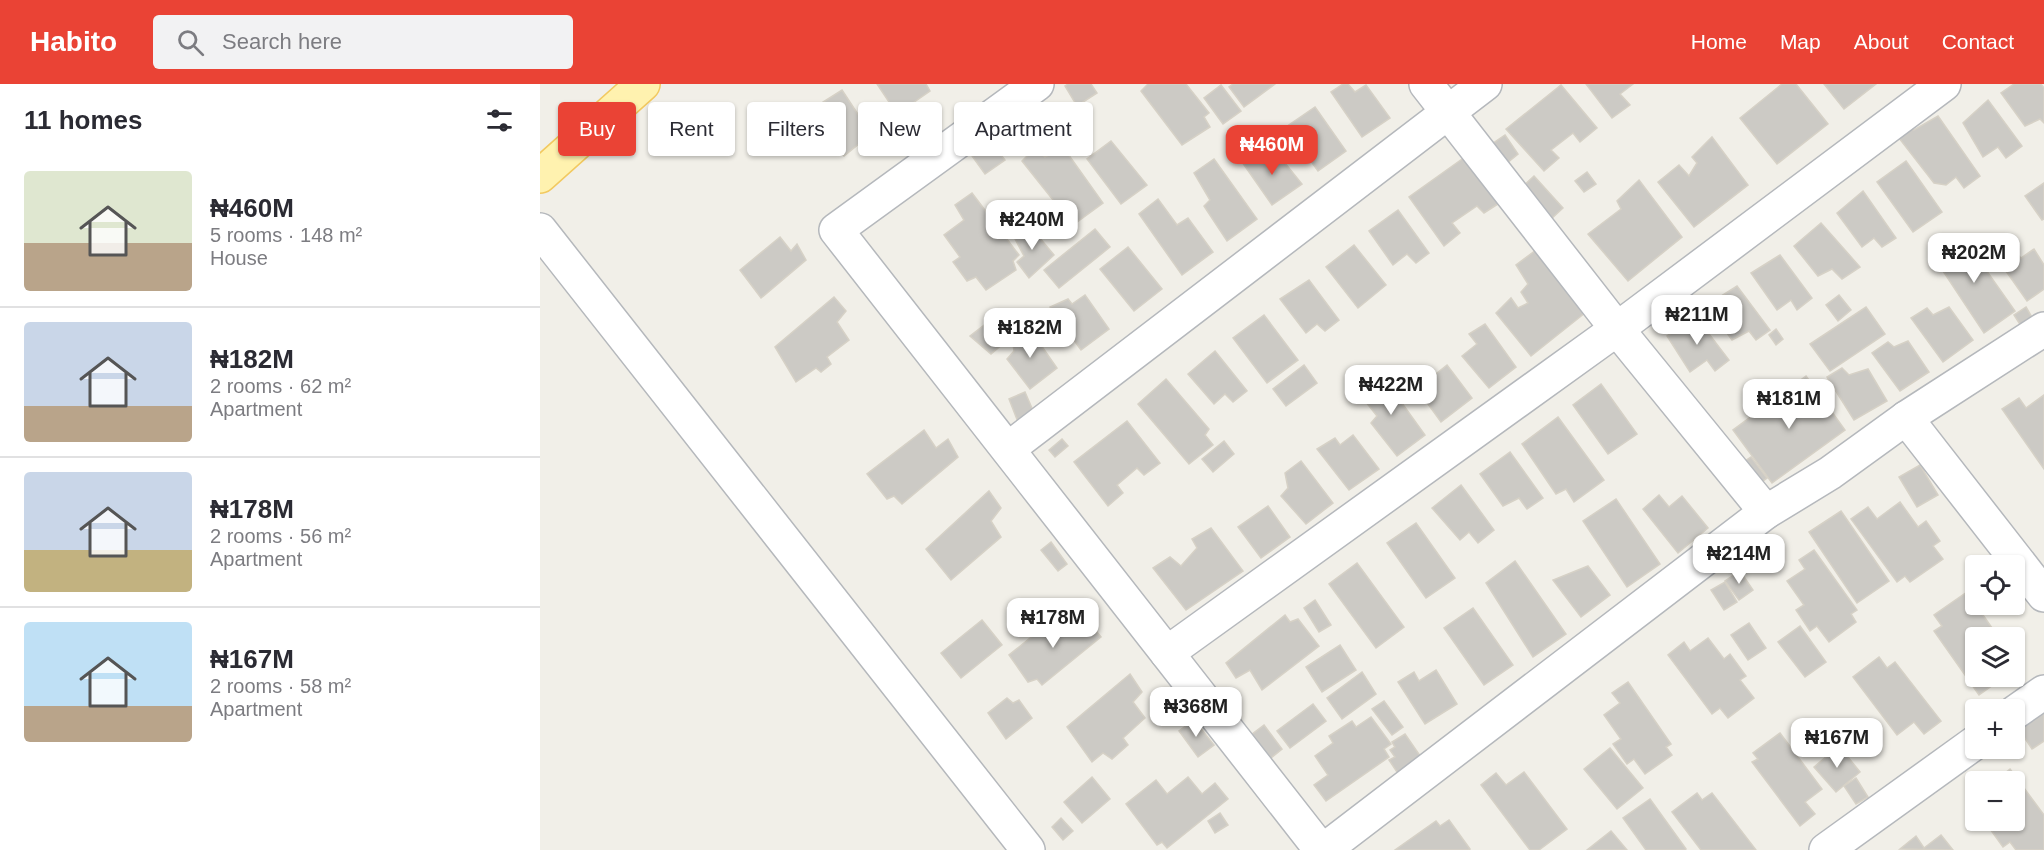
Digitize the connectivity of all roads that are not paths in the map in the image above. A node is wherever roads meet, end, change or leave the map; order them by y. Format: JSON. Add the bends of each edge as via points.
{"nodes":[{"id":1,"x":643,"y":84,"type":"edge"},
{"id":2,"x":1037,"y":84,"type":"edge"},
{"id":3,"x":1426,"y":84,"type":"edge"},
{"id":4,"x":1485,"y":84,"type":"edge"},
{"id":5,"x":1944,"y":84,"type":"edge"},
{"id":6,"x":1448,"y":112,"type":"junction"},
{"id":7,"x":540,"y":176,"type":"edge"},
{"id":8,"x":540,"y":230,"type":"edge"},
{"id":9,"x":1617,"y":329,"type":"junction"},
{"id":10,"x":2044,"y":329,"type":"edge"},
{"id":11,"x":1906,"y":418,"type":"junction"},
{"id":12,"x":1008,"y":449,"type":"junction"},
{"id":13,"x":1766,"y":512,"type":"junction"},
{"id":14,"x":2044,"y":595,"type":"edge"},
{"id":15,"x":1167,"y":653,"type":"junction"},
{"id":16,"x":2044,"y":692,"type":"edge"},
{"id":17,"x":2025,"y":705,"type":"edge"},
{"id":18,"x":1965,"y":750,"type":"edge"},
{"id":19,"x":1028,"y":850,"type":"edge"},
{"id":20,"x":1323,"y":850,"type":"edge"},
{"id":21,"x":1826,"y":850,"type":"edge"}],
"edges":[{"from":1,"to":7,"type":"main road"},
{"from":2,"to":12,"type":"street","via":[[836,230]]},
{"from":3,"to":6,"type":"street"},
{"from":4,"to":6,"type":"street"},
{"from":5,"to":9,"type":"street"},
{"from":6,"to":9,"type":"street"},
{"from":6,"to":12,"type":"street"},
{"from":8,"to":19,"type":"street"},
{"from":9,"to":13,"type":"street"},
{"from":9,"to":15,"type":"street"},
{"from":10,"to":11,"type":"street"},
{"from":11,"to":13,"type":"street","via":[[1830,473]]},
{"from":11,"to":14,"type":"street"},
{"from":12,"to":15,"type":"street"},
{"from":13,"to":20,"type":"street"},
{"from":15,"to":20,"type":"street"},
{"from":16,"to":17,"type":"street"},
{"from":18,"to":21,"type":"street"}]}
